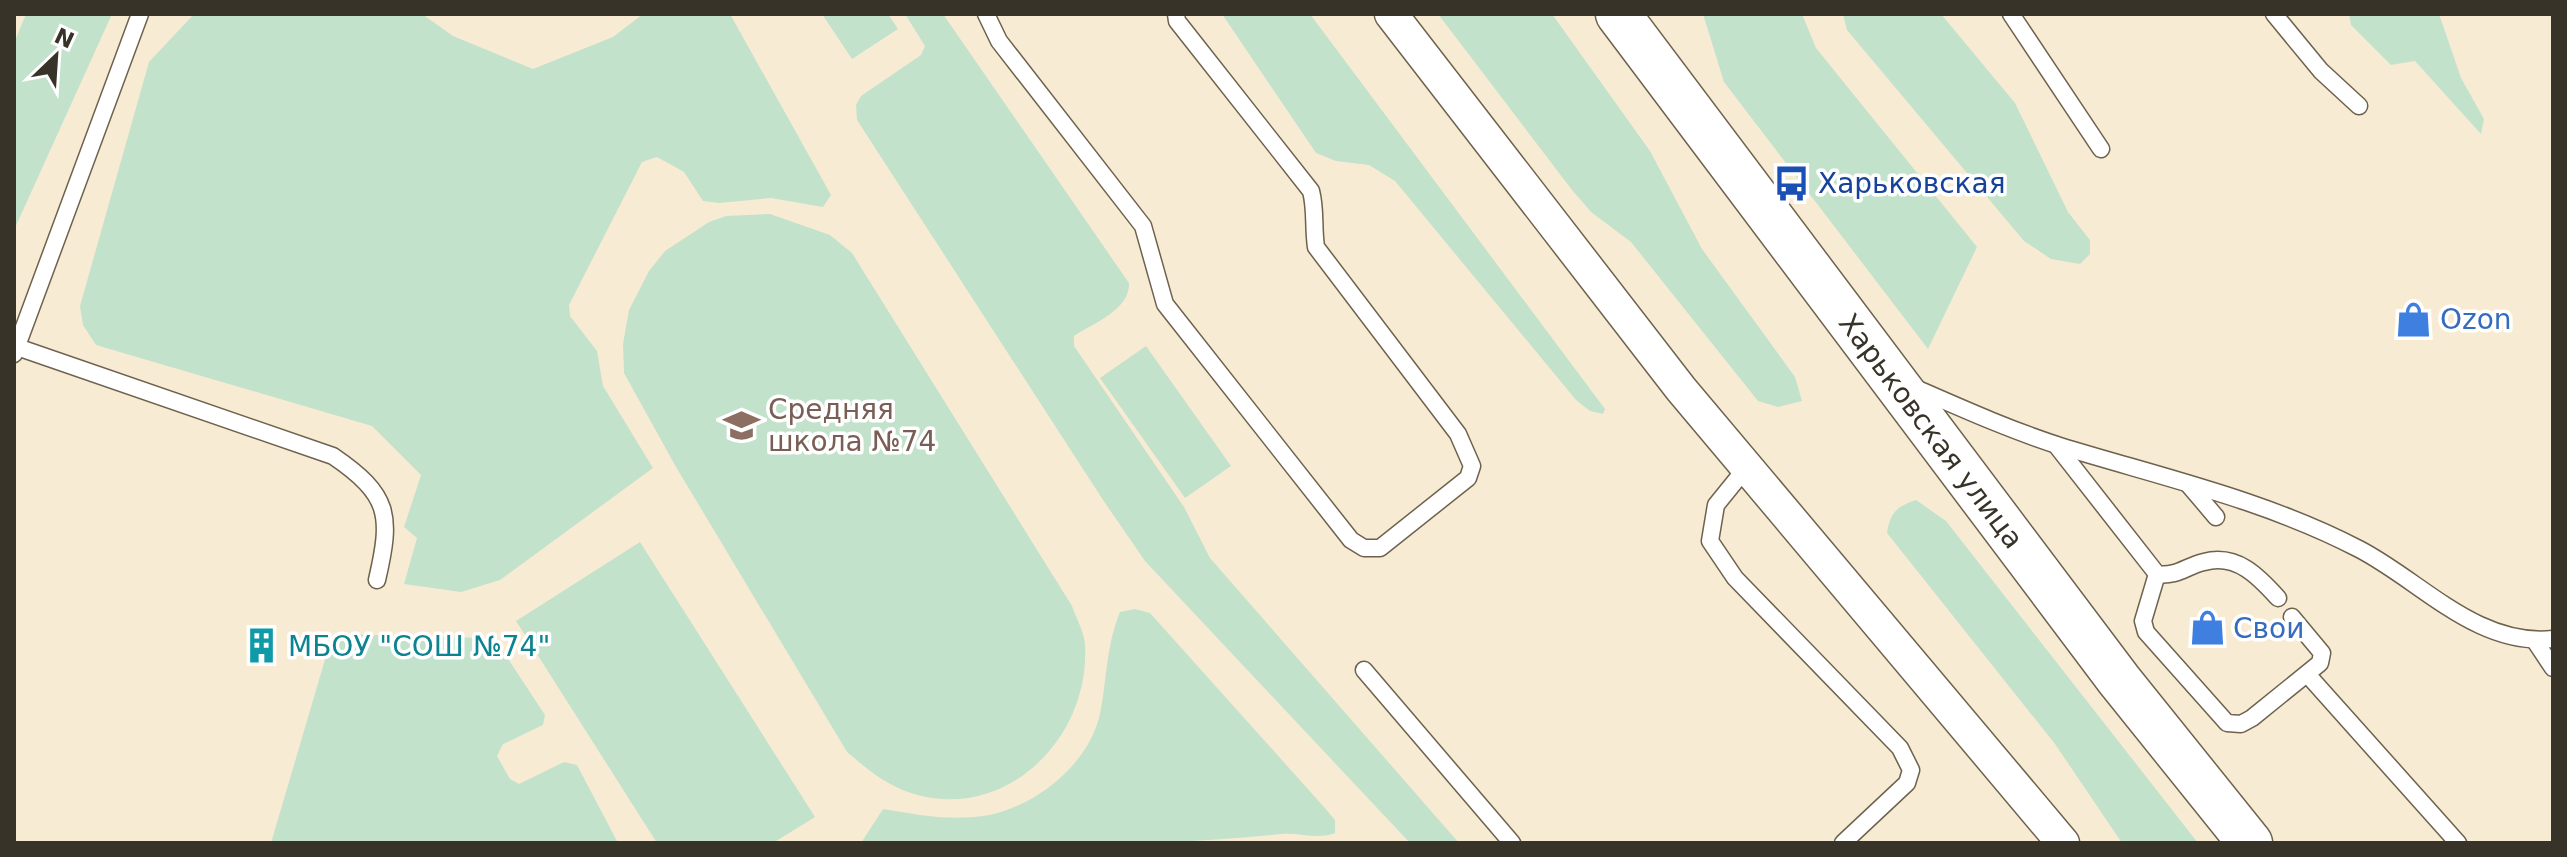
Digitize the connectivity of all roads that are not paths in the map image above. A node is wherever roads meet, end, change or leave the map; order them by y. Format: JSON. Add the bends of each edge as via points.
{"nodes":[{"id":1,"x":140,"y":14,"type":"edge"},
{"id":2,"x":986,"y":14,"type":"edge"},
{"id":3,"x":1176,"y":14,"type":"edge"},
{"id":4,"x":1391,"y":14,"type":"edge"},
{"id":5,"x":1618,"y":14,"type":"edge"},
{"id":6,"x":2011,"y":14,"type":"edge"},
{"id":7,"x":2274,"y":14,"type":"edge"},
{"id":8,"x":2359,"y":106,"type":"dead end"},
{"id":9,"x":2101,"y":149,"type":"dead end"},
{"id":10,"x":16,"y":350,"type":"edge"},
{"id":11,"x":1890,"y":376,"type":"junction"},
{"id":12,"x":2056,"y":445,"type":"junction"},
{"id":13,"x":1746,"y":468,"type":"junction"},
{"id":14,"x":2187,"y":483,"type":"junction"},
{"id":15,"x":2216,"y":517,"type":"dead end"},
{"id":16,"x":2157,"y":574,"type":"junction"},
{"id":17,"x":377,"y":580,"type":"dead end"},
{"id":18,"x":2278,"y":598,"type":"dead end"},
{"id":19,"x":2292,"y":617,"type":"dead end"},
{"id":20,"x":2553,"y":639,"type":"edge"},
{"id":21,"x":2535,"y":641,"type":"junction"},
{"id":22,"x":2553,"y":668,"type":"edge"},
{"id":23,"x":1364,"y":670,"type":"dead end"},
{"id":24,"x":2307,"y":674,"type":"junction"},
{"id":25,"x":1512,"y":843,"type":"edge"},
{"id":26,"x":1843,"y":843,"type":"edge"},
{"id":27,"x":2063,"y":843,"type":"edge"},
{"id":28,"x":2250,"y":843,"type":"edge"},
{"id":29,"x":2458,"y":843,"type":"edge"}],
"edges":[{"from":1,"to":10,"type":"lane"},
{"from":2,"to":3,"type":"lane","via":[[999,41],[1143,226],[1165,304],[1351,540],[1364,548],[1380,548],[1468,478],[1472,466],[1458,434],[1316,247],[1311,191]]},
{"from":4,"to":13,"type":"street"},
{"from":5,"to":11,"type":"main road","name":"Харьковская улица"},
{"from":6,"to":9,"type":"lane"},
{"from":7,"to":8,"type":"lane","via":[[2321,71]]},
{"from":10,"to":17,"type":"lane","via":[[333,456],[365,478],[380,501],[388,534]]},
{"from":11,"to":12,"type":"lane"},
{"from":11,"to":28,"type":"main road","name":"Харьковская улица","via":[[2119,680]]},
{"from":12,"to":14,"type":"lane"},
{"from":12,"to":16,"type":"lane"},
{"from":13,"to":26,"type":"lane","via":[[1716,505],[1710,541],[1735,578],[1908,758],[1907,783]]},
{"from":13,"to":27,"type":"street"},
{"from":14,"to":15,"type":"lane"},
{"from":14,"to":21,"type":"lane","via":[[2303,522],[2363,551],[2469,620]]},
{"from":16,"to":18,"type":"lane","via":[[2172,576],[2220,560],[2255,573]]},
{"from":16,"to":24,"type":"lane","via":[[2143,621],[2146,632],[2222,721],[2241,724],[2252,718]]},
{"from":19,"to":24,"type":"lane","via":[[2322,653],[2320,663]]},
{"from":20,"to":21,"type":"lane"},
{"from":21,"to":22,"type":"lane"},
{"from":23,"to":25,"type":"lane"},
{"from":24,"to":29,"type":"lane"}]}
